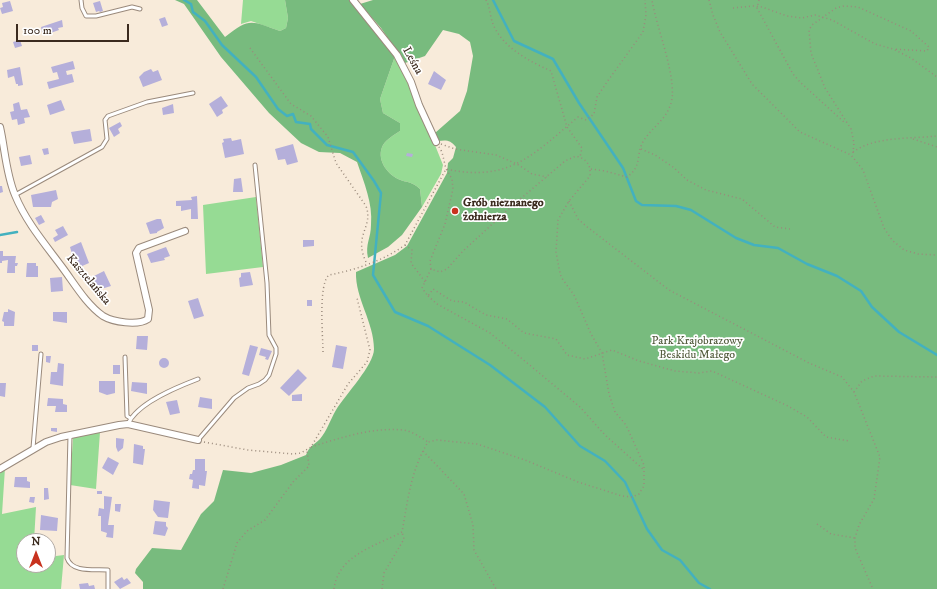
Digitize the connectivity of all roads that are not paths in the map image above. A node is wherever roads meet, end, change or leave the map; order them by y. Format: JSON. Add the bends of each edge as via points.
{"nodes":[{"id":1,"x":81,"y":0,"type":"edge"},
{"id":2,"x":353,"y":0,"type":"edge"},
{"id":3,"x":140,"y":9,"type":"dead end"},
{"id":4,"x":193,"y":93,"type":"dead end"},
{"id":5,"x":0,"y":127,"type":"edge"},
{"id":6,"x":436,"y":142,"type":"road end"},
{"id":7,"x":255,"y":165,"type":"dead end"},
{"id":8,"x":15,"y":195,"type":"junction"},
{"id":9,"x":186,"y":231,"type":"dead end"},
{"id":10,"x":41,"y":354,"type":"dead end"},
{"id":11,"x":125,"y":357,"type":"dead end"},
{"id":12,"x":198,"y":379,"type":"dead end"},
{"id":13,"x":129,"y":421,"type":"junction"},
{"id":14,"x":70,"y":435,"type":"junction"},
{"id":15,"x":198,"y":440,"type":"joint"},
{"id":16,"x":33,"y":448,"type":"junction"},
{"id":17,"x":0,"y":469,"type":"edge"},
{"id":18,"x":108,"y":589,"type":"edge"}],
"edges":[{"from":1,"to":3,"type":"lane","via":[[86,16],[132,7]]},
{"from":2,"to":6,"type":"street","name":"Leśna","via":[[397,55]]},
{"from":4,"to":8,"type":"lane","via":[[147,102],[108,116],[105,120],[107,139],[102,147]]},
{"from":5,"to":8,"type":"street","name":"Kasztelańska"},
{"from":7,"to":15,"type":"lane","via":[[267,283],[269,335],[276,348],[276,354],[264,380],[234,398]]},
{"from":8,"to":9,"type":"street","name":"Kasztelańska","via":[[28,222],[80,292],[104,316],[114,320],[138,322],[148,319],[149,310],[136,253],[139,248]]},
{"from":10,"to":16,"type":"lane"},
{"from":11,"to":13,"type":"lane"},
{"from":12,"to":13,"type":"lane","via":[[165,392]]},
{"from":13,"to":14,"type":"street"},
{"from":13,"to":15,"type":"street"},
{"from":14,"to":16,"type":"street"},
{"from":14,"to":18,"type":"lane","via":[[66,558],[71,566],[76,568],[108,570]]},
{"from":16,"to":17,"type":"street"}]}
